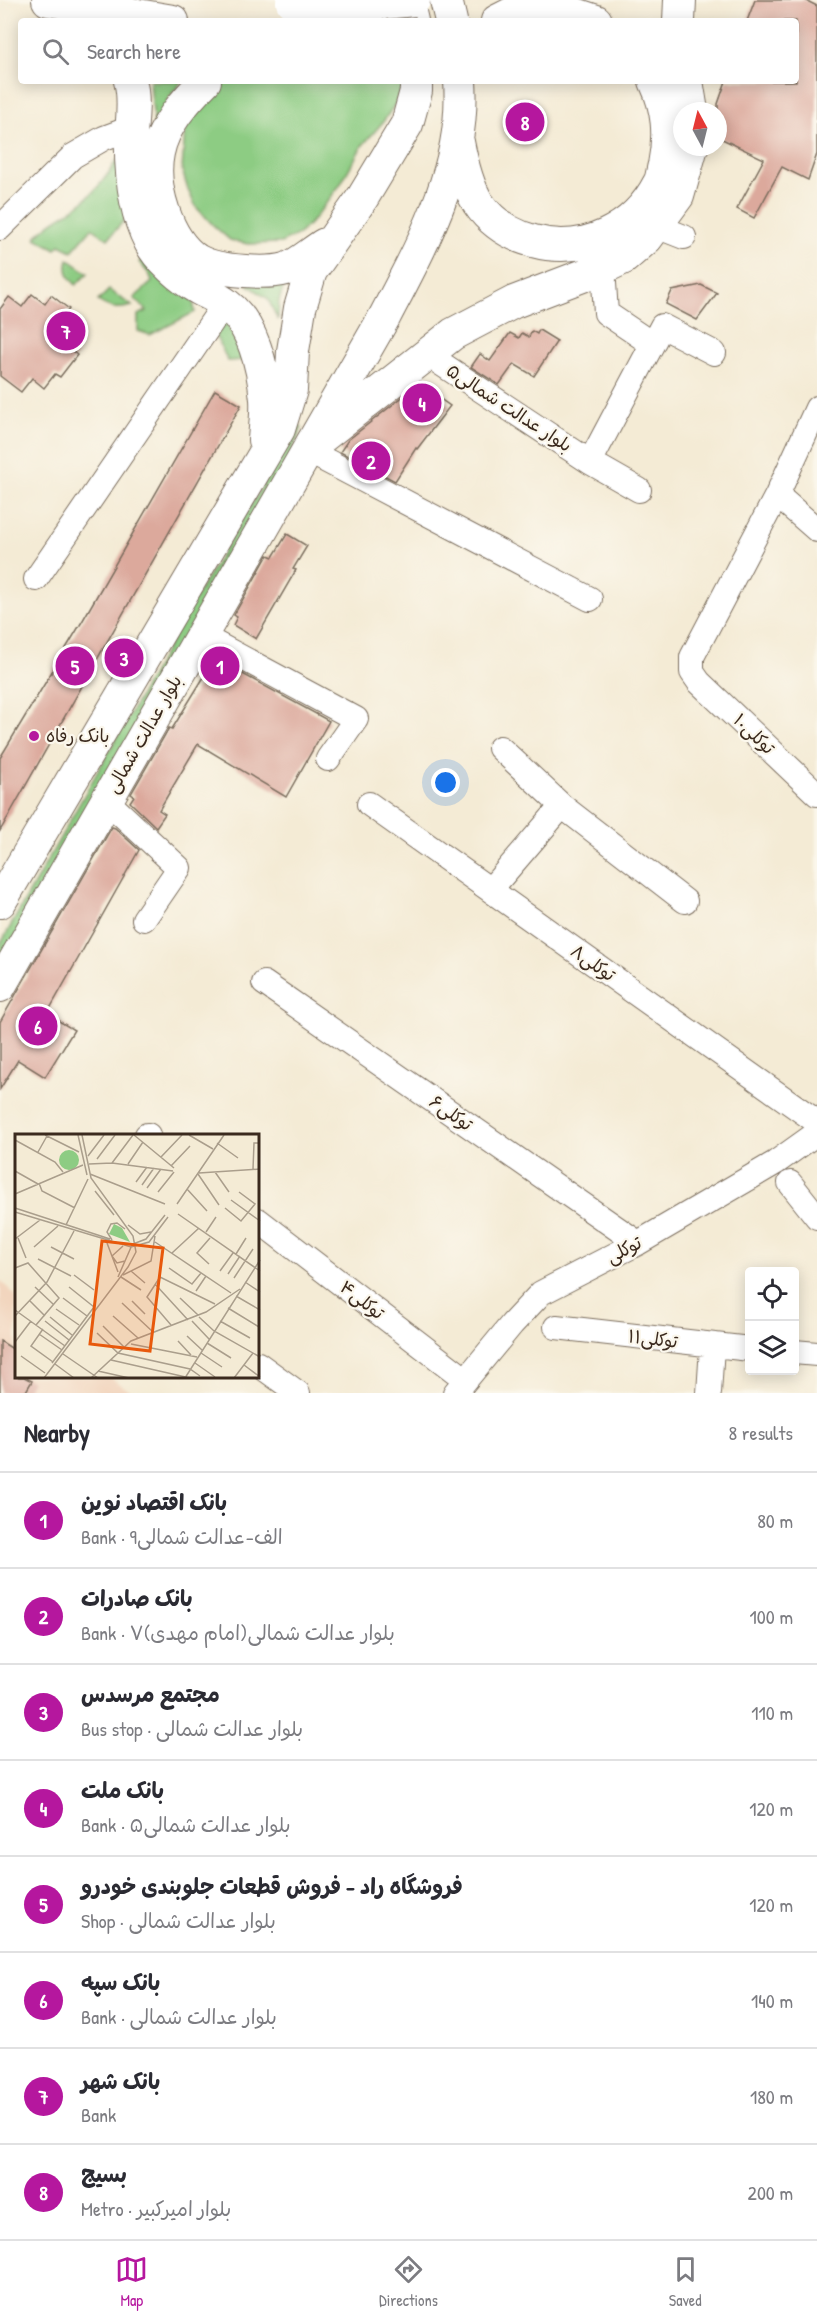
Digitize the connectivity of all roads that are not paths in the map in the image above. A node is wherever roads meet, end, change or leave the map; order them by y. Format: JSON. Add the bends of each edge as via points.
{"nodes":[{"id":1,"x":42,"y":0,"type":"edge"},
{"id":2,"x":48,"y":0,"type":"edge"},
{"id":3,"x":407,"y":0,"type":"edge"},
{"id":4,"x":414,"y":0,"type":"edge"},
{"id":5,"x":446,"y":0,"type":"edge"},
{"id":6,"x":680,"y":0,"type":"edge"},
{"id":7,"x":288,"y":1,"type":"edge"},
{"id":8,"x":532,"y":3,"type":"edge"},
{"id":9,"x":71,"y":18,"type":"edge"},
{"id":10,"x":155,"y":18,"type":"edge"},
{"id":11,"x":411,"y":18,"type":"edge"},
{"id":12,"x":450,"y":18,"type":"edge"},
{"id":13,"x":504,"y":18,"type":"edge"},
{"id":14,"x":587,"y":18,"type":"edge"},
{"id":15,"x":679,"y":18,"type":"edge"},
{"id":16,"x":130,"y":84,"type":"edge"},
{"id":17,"x":202,"y":84,"type":"edge"},
{"id":18,"x":416,"y":84,"type":"edge"},
{"id":19,"x":460,"y":84,"type":"edge"},
{"id":20,"x":656,"y":84,"type":"edge"},
{"id":21,"x":688,"y":84,"type":"edge"},
{"id":22,"x":690,"y":102,"type":"edge"},
{"id":23,"x":131,"y":128,"type":"junction"},
{"id":24,"x":457,"y":139,"type":"junction"},
{"id":25,"x":689,"y":156,"type":"edge"},
{"id":26,"x":0,"y":228,"type":"edge"},
{"id":27,"x":331,"y":240,"type":"junction"},
{"id":28,"x":603,"y":268,"type":"junction"},
{"id":29,"x":225,"y":303,"type":"junction"},
{"id":30,"x":652,"y":344,"type":"junction"},
{"id":31,"x":714,"y":353,"type":"dead end"},
{"id":32,"x":428,"y":355,"type":"junction"},
{"id":33,"x":817,"y":408,"type":"edge"},
{"id":34,"x":306,"y":450,"type":"junction"},
{"id":35,"x":263,"y":458,"type":"junction"},
{"id":36,"x":590,"y":462,"type":"junction"},
{"id":37,"x":639,"y":490,"type":"dead end"},
{"id":38,"x":777,"y":495,"type":"junction"},
{"id":39,"x":817,"y":530,"type":"edge"},
{"id":40,"x":36,"y":579,"type":"dead end"},
{"id":41,"x":590,"y":599,"type":"dead end"},
{"id":42,"x":200,"y":635,"type":"junction"},
{"id":43,"x":500,"y":748,"type":"dead end"},
{"id":44,"x":328,"y":759,"type":"dead end"},
{"id":45,"x":817,"y":794,"type":"edge"},
{"id":46,"x":106,"y":800,"type":"junction"},
{"id":47,"x":369,"y":804,"type":"dead end"},
{"id":48,"x":562,"y":806,"type":"junction"},
{"id":49,"x":490,"y":890,"type":"junction"},
{"id":50,"x":2,"y":895,"type":"edge"},
{"id":51,"x":685,"y":901,"type":"dead end"},
{"id":52,"x":144,"y":919,"type":"dead end"},
{"id":53,"x":264,"y":983,"type":"dead end"},
{"id":54,"x":0,"y":986,"type":"edge"},
{"id":55,"x":817,"y":1122,"type":"edge"},
{"id":56,"x":817,"y":1133,"type":"edge"},
{"id":57,"x":790,"y":1183,"type":"dead end"},
{"id":58,"x":817,"y":1217,"type":"edge"},
{"id":59,"x":260,"y":1222,"type":"edge"},
{"id":60,"x":638,"y":1243,"type":"junction"},
{"id":61,"x":556,"y":1327,"type":"dead end"},
{"id":62,"x":712,"y":1347,"type":"junction"},
{"id":63,"x":745,"y":1349,"type":"edge"},
{"id":64,"x":799,"y":1352,"type":"edge"},
{"id":65,"x":817,"y":1354,"type":"edge"},
{"id":66,"x":260,"y":1365,"type":"edge"},
{"id":67,"x":460,"y":1386,"type":"edge"},
{"id":68,"x":298,"y":1393,"type":"edge"},
{"id":69,"x":709,"y":1393,"type":"edge"}],
"edges":[{"from":1,"to":9,"type":"main road"},
{"from":2,"to":10,"type":"main road"},
{"from":3,"to":11,"type":"main road"},
{"from":4,"to":7,"type":"main road","bridge":true,"via":[[343,7]]},
{"from":5,"to":12,"type":"main road"},
{"from":6,"to":15,"type":"main road"},
{"from":8,"to":13,"type":"main road"},
{"from":8,"to":14,"type":"main road"},
{"from":16,"to":23,"type":"main road"},
{"from":17,"to":27,"type":"main road","via":[[169,125],[158,152],[156,186],[175,239],[197,260],[226,270],[254,272],[286,269]]},
{"from":18,"to":27,"type":"main road","name":"بلوار عدالت شمالی","via":[[407,124],[363,197]]},
{"from":19,"to":24,"type":"main road"},
{"from":20,"to":24,"type":"main road","via":[[668,124],[660,181],[643,208],[615,230],[584,244],[553,246],[515,236],[489,217],[465,173]]},
{"from":21,"to":22,"type":"main road"},
{"from":23,"to":26,"type":"street","via":[[73,156]]},
{"from":23,"to":29,"type":"main road","via":[[130,160],[137,209],[150,244],[175,272]]},
{"from":24,"to":34,"type":"main road","name":"بلوار عدالت شمالی","via":[[447,182],[423,242],[385,316]]},
{"from":25,"to":28,"type":"main road","via":[[670,232],[646,238],[624,258]]},
{"from":27,"to":35,"type":"main road","name":"بلوار عدالت شمالی","via":[[311,271],[293,351],[291,390],[279,429]]},
{"from":28,"to":30,"type":"street","via":[[606,313]]},
{"from":28,"to":32,"type":"main road","via":[[514,302],[453,334]]},
{"from":29,"to":35,"type":"main road","via":[[243,324],[257,353],[266,399]]},
{"from":29,"to":40,"type":"street"},
{"from":30,"to":31,"type":"street","via":[[662,326]]},
{"from":30,"to":36,"type":"street"},
{"from":32,"to":34,"type":"main road"},
{"from":32,"to":36,"type":"street","name":"بلوار عدالت شمالی۵"},
{"from":33,"to":38,"type":"street"},
{"from":34,"to":41,"type":"street"},
{"from":34,"to":42,"type":"main road","name":"بلوار عدالت شمالی"},
{"from":35,"to":50,"type":"main road","name":"بلوار عدالت شمالی"},
{"from":36,"to":37,"type":"street","name":"بلوار عدالت شمالی۵"},
{"from":38,"to":39,"type":"street"},
{"from":38,"to":45,"type":"street","name":"۱۰توکلی","via":[[692,657],[692,672]]},
{"from":42,"to":44,"type":"street","via":[[356,719]]},
{"from":42,"to":46,"type":"main road","name":"بلوار عدالت شمالی"},
{"from":43,"to":48,"type":"street"},
{"from":46,"to":52,"type":"street","via":[[179,868]]},
{"from":46,"to":54,"type":"main road","name":"بلوار عدالت شمالی"},
{"from":47,"to":49,"type":"street","name":"توکلی۸"},
{"from":48,"to":49,"type":"street"},
{"from":48,"to":51,"type":"street"},
{"from":49,"to":55,"type":"street","name":"توکلی۸"},
{"from":53,"to":60,"type":"street","name":"توکلی۶"},
{"from":56,"to":60,"type":"street","name":"توکلی","via":[[775,1163]]},
{"from":57,"to":58,"type":"street"},
{"from":59,"to":67,"type":"street","name":"توکلی۴"},
{"from":60,"to":67,"type":"street","name":"توکلی","via":[[541,1293]]},
{"from":61,"to":62,"type":"street","name":"توکلی۱۱"},
{"from":62,"to":63,"type":"street","name":"توکلی۱۱"},
{"from":62,"to":69,"type":"street"},
{"from":64,"to":65,"type":"street"},
{"from":66,"to":68,"type":"street"}]}
